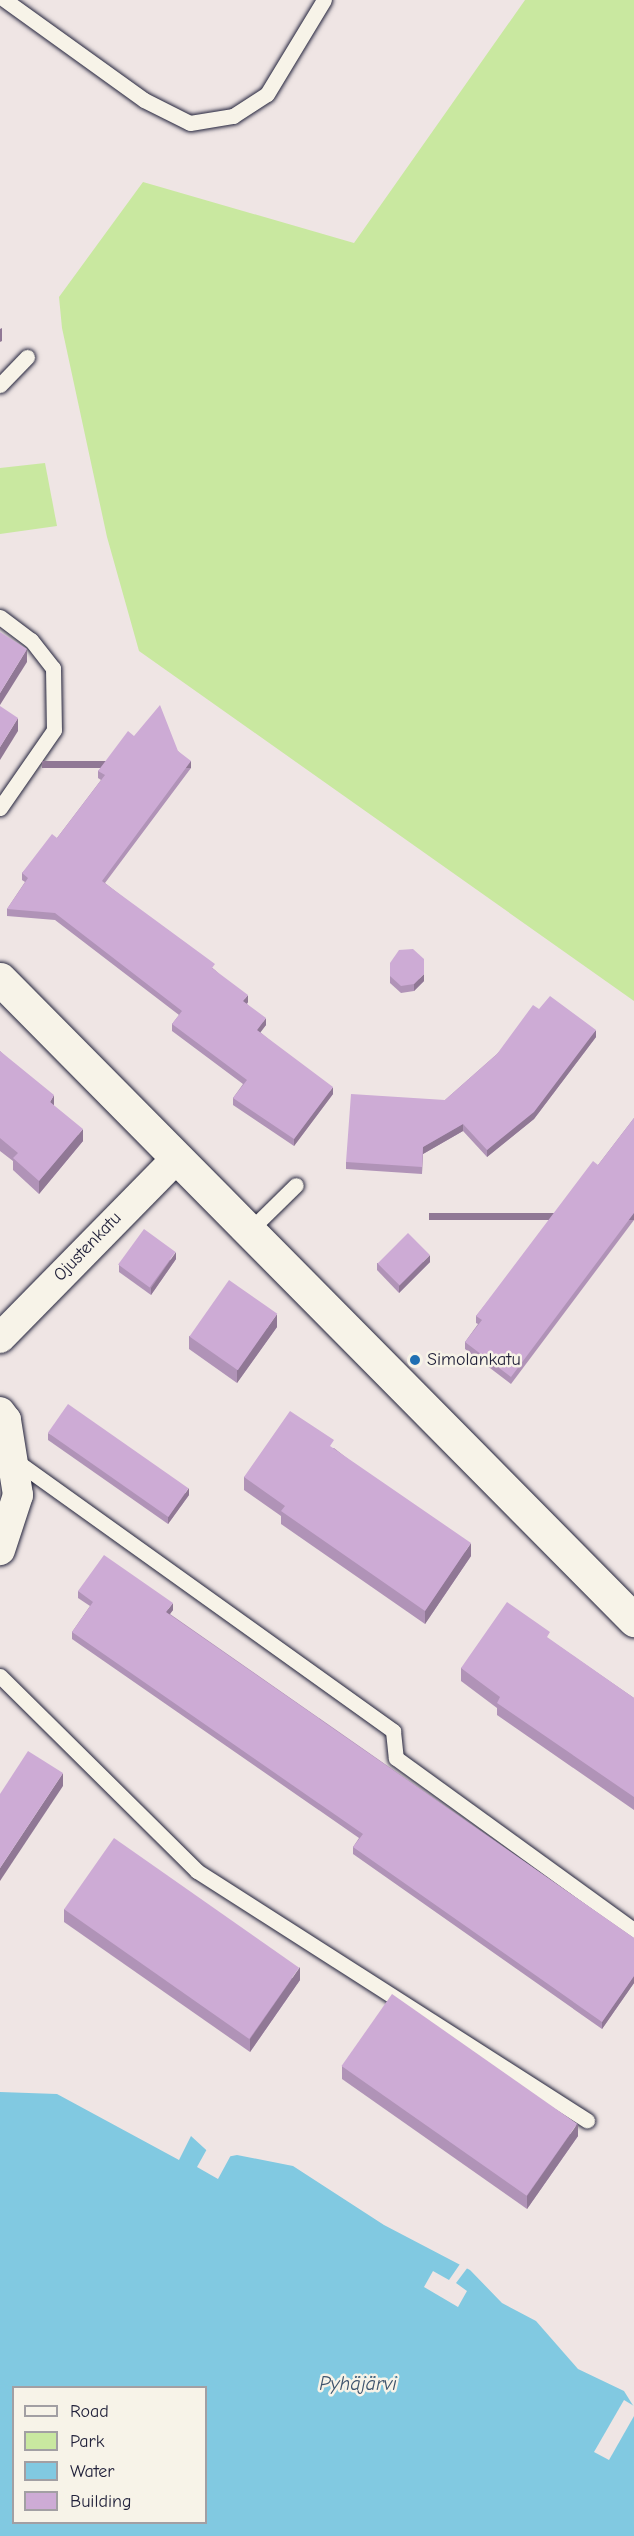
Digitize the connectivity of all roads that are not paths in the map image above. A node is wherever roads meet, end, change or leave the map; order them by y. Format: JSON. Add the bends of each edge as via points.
{"nodes":[{"id":1,"x":5,"y":0,"type":"edge"},
{"id":2,"x":324,"y":0,"type":"edge"},
{"id":3,"x":27,"y":357,"type":"dead end"},
{"id":4,"x":0,"y":385,"type":"edge"},
{"id":5,"x":0,"y":617,"type":"edge"},
{"id":6,"x":0,"y":808,"type":"edge"},
{"id":7,"x":0,"y":979,"type":"edge"},
{"id":8,"x":177,"y":1158,"type":"junction"},
{"id":9,"x":296,"y":1185,"type":"dead end"},
{"id":10,"x":250,"y":1230,"type":"junction"},
{"id":11,"x":0,"y":1338,"type":"edge"},
{"id":12,"x":0,"y":1412,"type":"edge"},
{"id":13,"x":12,"y":1458,"type":"junction"},
{"id":14,"x":0,"y":1550,"type":"edge"},
{"id":15,"x":634,"y":1620,"type":"edge"},
{"id":16,"x":0,"y":1676,"type":"edge"},
{"id":17,"x":634,"y":1930,"type":"edge"},
{"id":18,"x":587,"y":2120,"type":"dead end"}],
"edges":[{"from":1,"to":2,"type":"lane","via":[[144,100],[190,123],[233,116],[267,94]]},
{"from":3,"to":4,"type":"lane"},
{"from":5,"to":6,"type":"lane","via":[[31,640],[52,668],[54,730]]},
{"from":7,"to":8,"type":"street"},
{"from":8,"to":10,"type":"street"},
{"from":8,"to":11,"type":"street","name":"Ojustenkatu"},
{"from":9,"to":10,"type":"lane"},
{"from":10,"to":15,"type":"street"},
{"from":12,"to":13,"type":"street"},
{"from":13,"to":14,"type":"street","via":[[18,1496]]},
{"from":13,"to":17,"type":"lane","via":[[393,1731],[396,1758]]},
{"from":16,"to":18,"type":"lane","via":[[197,1871]]}]}
